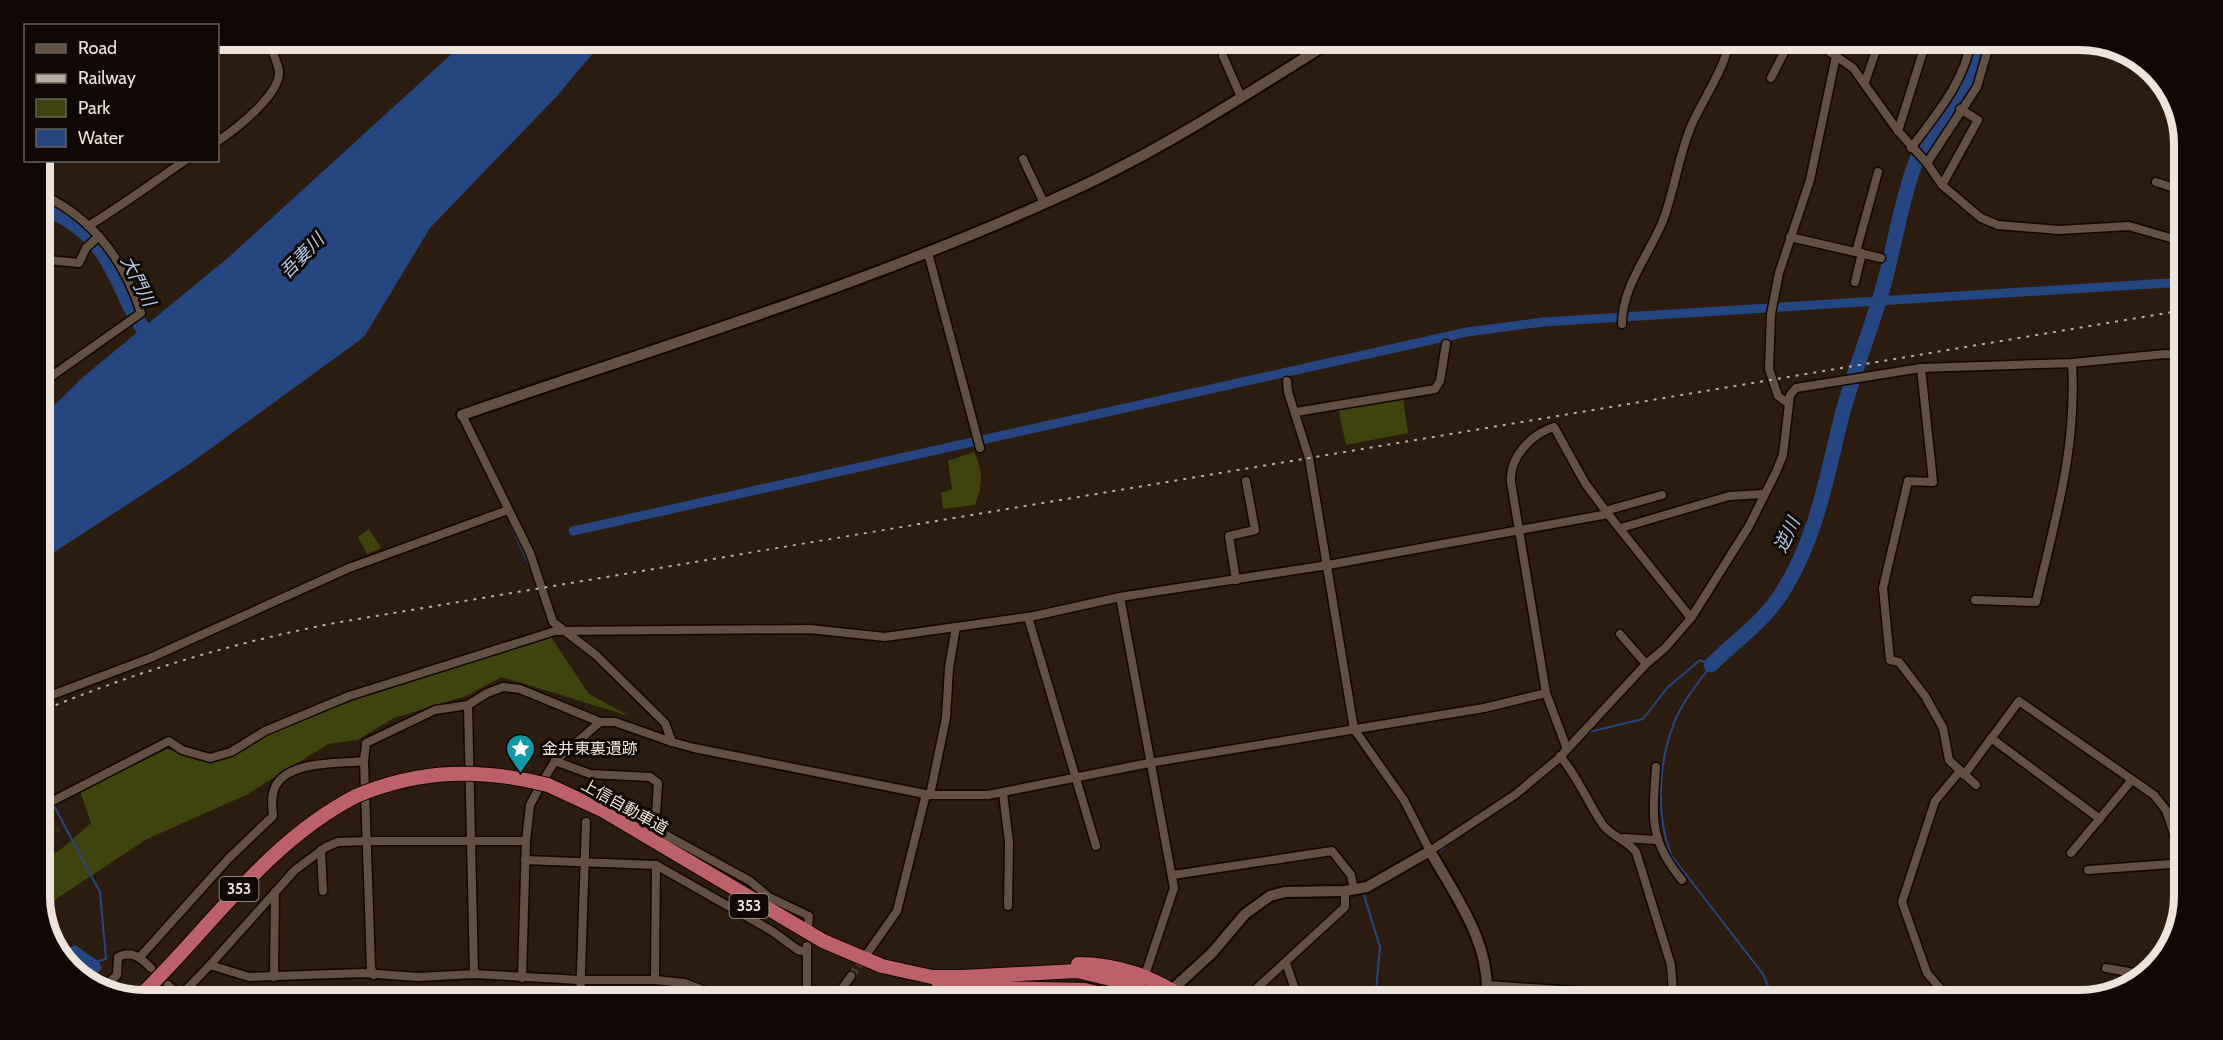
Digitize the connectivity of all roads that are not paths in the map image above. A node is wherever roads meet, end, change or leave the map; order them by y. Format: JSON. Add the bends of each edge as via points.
{"nodes":[{"id":1,"x":272,"y":50,"type":"edge"},
{"id":2,"x":1317,"y":50,"type":"edge"},
{"id":3,"x":1727,"y":50,"type":"edge"},
{"id":4,"x":1785,"y":50,"type":"edge"},
{"id":5,"x":1827,"y":50,"type":"edge"},
{"id":6,"x":1876,"y":50,"type":"edge"},
{"id":7,"x":1924,"y":50,"type":"edge"},
{"id":8,"x":1969,"y":50,"type":"edge"},
{"id":9,"x":1987,"y":50,"type":"edge"},
{"id":10,"x":1223,"y":56,"type":"dead end"},
{"id":11,"x":1836,"y":56,"type":"junction"},
{"id":12,"x":1771,"y":78,"type":"dead end"},
{"id":13,"x":1865,"y":82,"type":"junction"},
{"id":14,"x":1241,"y":97,"type":"junction"},
{"id":15,"x":1960,"y":109,"type":"junction"},
{"id":16,"x":1898,"y":131,"type":"junction"},
{"id":17,"x":219,"y":140,"type":"edge"},
{"id":18,"x":1914,"y":151,"type":"junction"},
{"id":19,"x":1023,"y":159,"type":"dead end"},
{"id":20,"x":183,"y":162,"type":"edge"},
{"id":21,"x":1925,"y":163,"type":"junction"},
{"id":22,"x":1878,"y":172,"type":"dead end"},
{"id":23,"x":2156,"y":182,"type":"dead end"},
{"id":24,"x":1942,"y":185,"type":"junction"},
{"id":25,"x":2173,"y":187,"type":"edge"},
{"id":26,"x":50,"y":199,"type":"edge"},
{"id":27,"x":1044,"y":203,"type":"junction"},
{"id":28,"x":88,"y":226,"type":"junction"},
{"id":29,"x":99,"y":236,"type":"junction"},
{"id":30,"x":1790,"y":237,"type":"junction"},
{"id":31,"x":2173,"y":239,"type":"edge"},
{"id":32,"x":928,"y":253,"type":"junction"},
{"id":33,"x":1859,"y":253,"type":"junction"},
{"id":34,"x":1881,"y":258,"type":"dead end"},
{"id":35,"x":50,"y":260,"type":"edge"},
{"id":36,"x":1855,"y":282,"type":"dead end"},
{"id":37,"x":1622,"y":320,"type":"dead end"},
{"id":38,"x":1446,"y":344,"type":"dead end"},
{"id":39,"x":2173,"y":355,"type":"edge"},
{"id":40,"x":2072,"y":363,"type":"junction"},
{"id":41,"x":1921,"y":368,"type":"junction"},
{"id":42,"x":50,"y":376,"type":"edge"},
{"id":43,"x":1287,"y":381,"type":"dead end"},
{"id":44,"x":1788,"y":403,"type":"junction"},
{"id":45,"x":1296,"y":412,"type":"junction"},
{"id":46,"x":462,"y":415,"type":"joint"},
{"id":47,"x":980,"y":448,"type":"dead end"},
{"id":48,"x":1246,"y":481,"type":"dead end"},
{"id":49,"x":1763,"y":494,"type":"junction"},
{"id":50,"x":1662,"y":495,"type":"dead end"},
{"id":51,"x":508,"y":510,"type":"junction"},
{"id":52,"x":1606,"y":513,"type":"junction"},
{"id":53,"x":1228,"y":525,"type":"dead end"},
{"id":54,"x":1621,"y":528,"type":"junction"},
{"id":55,"x":1518,"y":532,"type":"junction"},
{"id":56,"x":1229,"y":536,"type":"junction"},
{"id":57,"x":1328,"y":565,"type":"junction"},
{"id":58,"x":1236,"y":580,"type":"junction"},
{"id":59,"x":1120,"y":597,"type":"junction"},
{"id":60,"x":1975,"y":600,"type":"dead end"},
{"id":61,"x":1028,"y":617,"type":"junction"},
{"id":62,"x":1691,"y":618,"type":"junction"},
{"id":63,"x":956,"y":627,"type":"junction"},
{"id":64,"x":564,"y":631,"type":"junction"},
{"id":65,"x":1620,"y":634,"type":"dead end"},
{"id":66,"x":1646,"y":664,"type":"junction"},
{"id":67,"x":1546,"y":693,"type":"junction"},
{"id":68,"x":50,"y":696,"type":"edge"},
{"id":69,"x":468,"y":705,"type":"junction"},
{"id":70,"x":600,"y":722,"type":"junction"},
{"id":71,"x":1354,"y":729,"type":"junction"},
{"id":72,"x":1991,"y":738,"type":"junction"},
{"id":73,"x":672,"y":742,"type":"junction"},
{"id":74,"x":1567,"y":749,"type":"junction"},
{"id":75,"x":1562,"y":759,"type":"junction"},
{"id":76,"x":364,"y":760,"type":"junction"},
{"id":77,"x":555,"y":761,"type":"junction"},
{"id":78,"x":1149,"y":763,"type":"junction"},
{"id":79,"x":1656,"y":767,"type":"dead end"},
{"id":80,"x":1962,"y":773,"type":"junction"},
{"id":81,"x":1075,"y":777,"type":"junction"},
{"id":82,"x":2131,"y":781,"type":"junction"},
{"id":83,"x":1976,"y":785,"type":"dead end"},
{"id":84,"x":1003,"y":793,"type":"junction"},
{"id":85,"x":928,"y":794,"type":"junction"},
{"id":86,"x":358,"y":799,"type":"junction"},
{"id":87,"x":50,"y":802,"type":"edge"},
{"id":88,"x":2100,"y":819,"type":"junction"},
{"id":89,"x":586,"y":822,"type":"dead end"},
{"id":90,"x":2174,"y":834,"type":"edge"},
{"id":91,"x":1622,"y":838,"type":"junction"},
{"id":92,"x":1656,"y":840,"type":"junction"},
{"id":93,"x":369,"y":841,"type":"junction"},
{"id":94,"x":470,"y":841,"type":"junction"},
{"id":95,"x":526,"y":841,"type":"junction"},
{"id":96,"x":1096,"y":846,"type":"dead end"},
{"id":97,"x":321,"y":850,"type":"junction"},
{"id":98,"x":2071,"y":853,"type":"dead end"},
{"id":99,"x":1432,"y":855,"type":"junction"},
{"id":100,"x":525,"y":860,"type":"junction"},
{"id":101,"x":585,"y":863,"type":"junction"},
{"id":102,"x":656,"y":865,"type":"junction"},
{"id":103,"x":2174,"y":865,"type":"edge"},
{"id":104,"x":2088,"y":870,"type":"dead end"},
{"id":105,"x":1173,"y":875,"type":"junction"},
{"id":106,"x":1682,"y":880,"type":"dead end"},
{"id":107,"x":323,"y":891,"type":"dead end"},
{"id":108,"x":1350,"y":891,"type":"junction"},
{"id":109,"x":275,"y":892,"type":"junction"},
{"id":110,"x":1008,"y":906,"type":"dead end"},
{"id":111,"x":808,"y":927,"type":"dead end"},
{"id":112,"x":140,"y":957,"type":"junction"},
{"id":113,"x":864,"y":958,"type":"tunnel mouth"},
{"id":114,"x":1286,"y":963,"type":"junction"},
{"id":115,"x":210,"y":965,"type":"junction"},
{"id":116,"x":151,"y":968,"type":"dead end"},
{"id":117,"x":2106,"y":968,"type":"dead end"},
{"id":118,"x":1146,"y":972,"type":"dead end"},
{"id":119,"x":2134,"y":973,"type":"edge"},
{"id":120,"x":474,"y":974,"type":"junction"},
{"id":121,"x":374,"y":975,"type":"junction"},
{"id":122,"x":851,"y":976,"type":"tunnel mouth"},
{"id":123,"x":274,"y":977,"type":"junction"},
{"id":124,"x":522,"y":978,"type":"junction"},
{"id":125,"x":580,"y":980,"type":"junction"},
{"id":126,"x":655,"y":980,"type":"junction"},
{"id":127,"x":964,"y":982,"type":"junction"},
{"id":128,"x":108,"y":983,"type":"edge"},
{"id":129,"x":168,"y":985,"type":"dead end"},
{"id":130,"x":1488,"y":985,"type":"junction"},
{"id":131,"x":1176,"y":986,"type":"dead end"},
{"id":132,"x":145,"y":990,"type":"edge"},
{"id":133,"x":156,"y":990,"type":"edge"},
{"id":134,"x":172,"y":990,"type":"edge"},
{"id":135,"x":186,"y":990,"type":"edge"},
{"id":136,"x":580,"y":990,"type":"edge"},
{"id":137,"x":702,"y":990,"type":"edge"},
{"id":138,"x":807,"y":990,"type":"edge"},
{"id":139,"x":841,"y":990,"type":"edge"},
{"id":140,"x":1084,"y":990,"type":"edge"},
{"id":141,"x":1137,"y":990,"type":"edge"},
{"id":142,"x":1171,"y":990,"type":"edge"},
{"id":143,"x":1255,"y":990,"type":"edge"},
{"id":144,"x":1295,"y":990,"type":"edge"},
{"id":145,"x":1487,"y":990,"type":"edge"},
{"id":146,"x":1537,"y":990,"type":"edge"},
{"id":147,"x":1673,"y":990,"type":"edge"},
{"id":148,"x":1942,"y":990,"type":"edge"}],
"edges":[{"from":1,"to":17,"type":"street","via":[[279,71],[276,87],[238,128]]},
{"from":2,"to":14,"type":"street"},
{"from":3,"to":37,"type":"street","via":[[1722,68],[1692,123],[1662,223],[1630,286]]},
{"from":4,"to":12,"type":"street"},
{"from":5,"to":11,"type":"street"},
{"from":6,"to":13,"type":"street"},
{"from":7,"to":16,"type":"street"},
{"from":8,"to":18,"type":"street","via":[[1951,94]]},
{"from":9,"to":15,"type":"street","via":[[1977,87]]},
{"from":10,"to":14,"type":"street"},
{"from":11,"to":13,"type":"street"},
{"from":11,"to":30,"type":"street","via":[[1810,180]]},
{"from":13,"to":16,"type":"street"},
{"from":14,"to":27,"type":"street","via":[[1167,142]]},
{"from":15,"to":21,"type":"street"},
{"from":15,"to":24,"type":"street","via":[[1978,120]]},
{"from":16,"to":18,"type":"street"},
{"from":18,"to":21,"type":"street"},
{"from":19,"to":27,"type":"street"},
{"from":20,"to":28,"type":"street"},
{"from":21,"to":24,"type":"street"},
{"from":22,"to":33,"type":"street"},
{"from":23,"to":25,"type":"street"},
{"from":24,"to":31,"type":"street","via":[[1981,218],[1998,225],[2059,230],[2129,226]]},
{"from":26,"to":28,"type":"street"},
{"from":27,"to":32,"type":"street"},
{"from":28,"to":29,"type":"street"},
{"from":29,"to":35,"type":"street","via":[[86,248],[79,263]]},
{"from":29,"to":42,"type":"street","via":[[127,273],[141,313]]},
{"from":30,"to":33,"type":"street"},
{"from":30,"to":44,"type":"street","via":[[1771,314],[1769,369],[1778,396]]},
{"from":32,"to":46,"type":"street"},
{"from":32,"to":47,"type":"street"},
{"from":33,"to":34,"type":"street"},
{"from":33,"to":36,"type":"street"},
{"from":38,"to":45,"type":"street","via":[[1435,389]]},
{"from":39,"to":40,"type":"street"},
{"from":40,"to":41,"type":"street"},
{"from":40,"to":60,"type":"street","via":[[2071,444],[2036,602]]},
{"from":41,"to":44,"type":"street","via":[[1796,388]]},
{"from":41,"to":80,"type":"street","via":[[1933,482],[1908,481],[1882,588],[1890,660],[1899,662],[1925,696],[1942,728],[1949,760]]},
{"from":43,"to":45,"type":"street"},
{"from":44,"to":49,"type":"street","via":[[1783,455]]},
{"from":45,"to":57,"type":"street","via":[[1309,458]]},
{"from":46,"to":51,"type":"street"},
{"from":48,"to":56,"type":"street","via":[[1255,530]]},
{"from":49,"to":54,"type":"street","via":[[1729,496]]},
{"from":49,"to":62,"type":"street","via":[[1749,526]]},
{"from":50,"to":52,"type":"street"},
{"from":51,"to":64,"type":"street","via":[[530,553],[550,615]]},
{"from":51,"to":68,"type":"street","via":[[349,568],[150,658]]},
{"from":52,"to":54,"type":"street"},
{"from":52,"to":55,"type":"street"},
{"from":52,"to":55,"type":"street","via":[[1554,427],[1530,441],[1512,465]]},
{"from":53,"to":56,"type":"street"},
{"from":54,"to":62,"type":"street"},
{"from":55,"to":57,"type":"street"},
{"from":55,"to":67,"type":"street"},
{"from":56,"to":58,"type":"street"},
{"from":57,"to":58,"type":"street"},
{"from":57,"to":71,"type":"street"},
{"from":58,"to":59,"type":"street"},
{"from":59,"to":61,"type":"street"},
{"from":59,"to":78,"type":"street"},
{"from":61,"to":63,"type":"street"},
{"from":61,"to":81,"type":"street"},
{"from":62,"to":66,"type":"street"},
{"from":63,"to":64,"type":"street","via":[[885,637],[810,629]]},
{"from":63,"to":85,"type":"street","via":[[946,718]]},
{"from":64,"to":73,"type":"street","via":[[596,655],[665,723]]},
{"from":64,"to":87,"type":"street","via":[[537,636],[349,696],[265,731],[231,752],[210,758],[182,750],[169,741]]},
{"from":65,"to":66,"type":"street"},
{"from":66,"to":74,"type":"street"},
{"from":67,"to":71,"type":"street","via":[[1484,708]]},
{"from":67,"to":74,"type":"street"},
{"from":69,"to":70,"type":"street","via":[[487,693],[512,687]]},
{"from":69,"to":76,"type":"street","via":[[435,710],[376,736],[366,743]]},
{"from":69,"to":94,"type":"street"},
{"from":70,"to":73,"type":"street","via":[[615,722]]},
{"from":70,"to":77,"type":"street"},
{"from":71,"to":78,"type":"street"},
{"from":71,"to":99,"type":"street","via":[[1404,800]]},
{"from":72,"to":80,"type":"street"},
{"from":72,"to":82,"type":"street","via":[[2019,701]]},
{"from":72,"to":88,"type":"street"},
{"from":73,"to":85,"type":"street"},
{"from":74,"to":75,"type":"street"},
{"from":75,"to":91,"type":"street","via":[[1605,828]]},
{"from":75,"to":99,"type":"street"},
{"from":76,"to":93,"type":"street"},
{"from":76,"to":112,"type":"street","via":[[300,768],[283,776],[274,790],[273,816],[229,858]]},
{"from":77,"to":95,"type":"street","via":[[530,805]]},
{"from":77,"to":111,"type":"street","via":[[590,774],[650,777],[658,783],[655,829],[750,881],[769,897],[809,916]]},
{"from":78,"to":81,"type":"street"},
{"from":78,"to":105,"type":"street"},
{"from":79,"to":92,"type":"street"},
{"from":80,"to":83,"type":"street"},
{"from":80,"to":148,"type":"street","via":[[1935,801],[1902,902],[1927,973]]},
{"from":81,"to":84,"type":"street"},
{"from":81,"to":96,"type":"street"},
{"from":82,"to":88,"type":"street"},
{"from":82,"to":90,"type":"street","via":[[2154,795],[2166,810]]},
{"from":84,"to":85,"type":"street"},
{"from":84,"to":110,"type":"street","via":[[1009,842]]},
{"from":85,"to":113,"type":"street","via":[[897,911]]},
{"from":86,"to":127,"type":"highway","name":"上信自動車道","number":"353","via":[[458,779],[546,788],[851,964],[912,983]]},
{"from":86,"to":132,"type":"highway","name":"上信自動車道","number":"353","via":[[320,815],[272,855]]},
{"from":86,"to":133,"type":"highway","name":"上信自動車道","number":"353","via":[[270,866]]},
{"from":88,"to":98,"type":"street"},
{"from":89,"to":101,"type":"street"},
{"from":91,"to":92,"type":"street"},
{"from":91,"to":147,"type":"street","via":[[1633,847],[1639,860],[1671,965]]},
{"from":92,"to":106,"type":"street"},
{"from":93,"to":94,"type":"street"},
{"from":93,"to":97,"type":"street","via":[[338,842]]},
{"from":93,"to":121,"type":"street"},
{"from":94,"to":95,"type":"street"},
{"from":94,"to":120,"type":"street"},
{"from":95,"to":100,"type":"street"},
{"from":97,"to":107,"type":"street"},
{"from":97,"to":109,"type":"street"},
{"from":99,"to":108,"type":"street"},
{"from":99,"to":130,"type":"street","via":[[1478,940],[1487,964]]},
{"from":100,"to":101,"type":"street"},
{"from":100,"to":124,"type":"street"},
{"from":101,"to":102,"type":"street"},
{"from":101,"to":125,"type":"street"},
{"from":102,"to":126,"type":"street"},
{"from":102,"to":138,"type":"street","via":[[798,950],[807,949]]},
{"from":103,"to":104,"type":"street"},
{"from":105,"to":108,"type":"street","via":[[1332,851],[1350,875]]},
{"from":105,"to":118,"type":"street","via":[[1171,901]]},
{"from":108,"to":114,"type":"street","via":[[1345,907]]},
{"from":108,"to":131,"type":"street","via":[[1285,892],[1260,902]]},
{"from":109,"to":115,"type":"street"},
{"from":109,"to":123,"type":"street"},
{"from":112,"to":116,"type":"street"},
{"from":112,"to":128,"type":"street","via":[[118,957],[117,975]]},
{"from":114,"to":143,"type":"street"},
{"from":114,"to":144,"type":"street"},
{"from":115,"to":123,"type":"street","via":[[249,977]]},
{"from":115,"to":135,"type":"street"},
{"from":117,"to":119,"type":"street"},
{"from":120,"to":121,"type":"street"},
{"from":120,"to":124,"type":"street"},
{"from":121,"to":123,"type":"street"},
{"from":122,"to":139,"type":"street"},
{"from":124,"to":125,"type":"street"},
{"from":125,"to":126,"type":"street"},
{"from":125,"to":136,"type":"street"},
{"from":126,"to":137,"type":"street","via":[[685,983]]},
{"from":127,"to":140,"type":"highway","number":"353"},
{"from":127,"to":141,"type":"highway","name":"上信自動車道","number":"353","via":[[1065,979],[1100,981]]},
{"from":127,"to":142,"type":"highway","number":"353","via":[[1054,964],[1092,964],[1137,974]]},
{"from":129,"to":134,"type":"street"},
{"from":130,"to":145,"type":"street"},
{"from":130,"to":146,"type":"street"}]}
